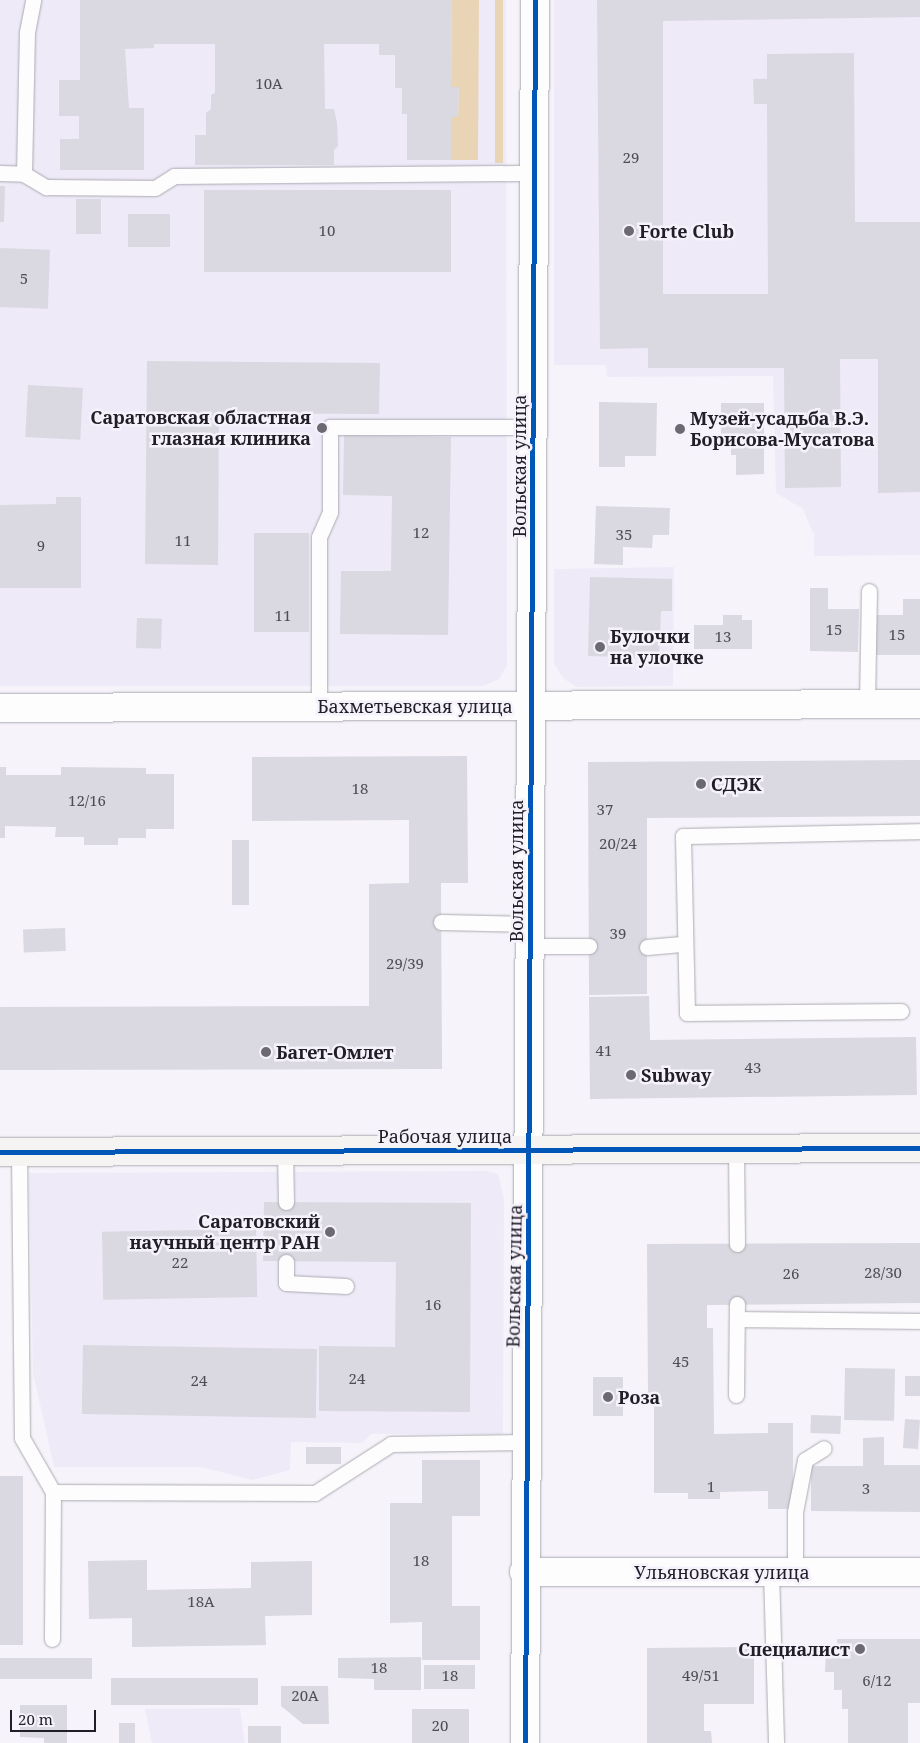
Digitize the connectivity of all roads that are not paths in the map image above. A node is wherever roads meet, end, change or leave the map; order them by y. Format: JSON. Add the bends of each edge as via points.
{"nodes":[{"id":1,"x":33,"y":0,"type":"edge"},
{"id":2,"x":535,"y":0,"type":"edge"},
{"id":3,"x":0,"y":173,"type":"edge"},
{"id":4,"x":533,"y":173,"type":"junction"},
{"id":5,"x":24,"y":174,"type":"junction"},
{"id":6,"x":533,"y":426,"type":"junction"},
{"id":7,"x":868,"y":591,"type":"dead end"},
{"id":8,"x":867,"y":704,"type":"junction"},
{"id":9,"x":920,"y":704,"type":"edge"},
{"id":10,"x":531,"y":706,"type":"junction"},
{"id":11,"x":319,"y":707,"type":"junction"},
{"id":12,"x":0,"y":708,"type":"edge"},
{"id":13,"x":920,"y":831,"type":"edge"},
{"id":14,"x":441,"y":922,"type":"dead end"},
{"id":15,"x":530,"y":935,"type":"junction"},
{"id":16,"x":684,"y":944,"type":"junction"},
{"id":17,"x":589,"y":946,"type":"dead end"},
{"id":18,"x":647,"y":947,"type":"dead end"},
{"id":19,"x":901,"y":1012,"type":"dead end"},
{"id":20,"x":920,"y":1148,"type":"edge"},
{"id":21,"x":736,"y":1149,"type":"junction"},
{"id":22,"x":529,"y":1150,"type":"junction"},
{"id":23,"x":285,"y":1151,"type":"junction"},
{"id":24,"x":10,"y":1152,"type":"edge"},
{"id":25,"x":286,"y":1202,"type":"dead end"},
{"id":26,"x":737,"y":1244,"type":"dead end"},
{"id":27,"x":286,"y":1262,"type":"dead end"},
{"id":28,"x":346,"y":1286,"type":"dead end"},
{"id":29,"x":920,"y":1320,"type":"edge"},
{"id":30,"x":736,"y":1395,"type":"dead end"},
{"id":31,"x":525,"y":1442,"type":"junction"},
{"id":32,"x":824,"y":1448,"type":"dead end"},
{"id":33,"x":53,"y":1492,"type":"junction"},
{"id":34,"x":524,"y":1572,"type":"junction"},
{"id":35,"x":783,"y":1572,"type":"junction"},
{"id":36,"x":920,"y":1572,"type":"edge"},
{"id":37,"x":52,"y":1639,"type":"dead end"},
{"id":38,"x":525,"y":1743,"type":"edge"},
{"id":39,"x":776,"y":1743,"type":"edge"}],
"edges":[{"from":1,"to":5,"type":"lane","via":[[27,32]]},
{"from":2,"to":4,"type":"street","name":"Вольская улица"},
{"from":3,"to":5,"type":"lane"},
{"from":4,"to":5,"type":"lane","via":[[174,176],[155,188],[46,187]]},
{"from":4,"to":6,"type":"street","name":"Вольская улица"},
{"from":6,"to":10,"type":"street","name":"Вольская улица"},
{"from":6,"to":11,"type":"lane","via":[[330,427],[330,512],[319,537]]},
{"from":7,"to":8,"type":"lane"},
{"from":8,"to":9,"type":"street","name":"Бахметьевская улица"},
{"from":8,"to":10,"type":"street","name":"Бахметьевская улица"},
{"from":10,"to":11,"type":"street","name":"Бахметьевская улица"},
{"from":10,"to":15,"type":"street","name":"Вольская улица"},
{"from":11,"to":12,"type":"street","name":"Бахметьевская улица"},
{"from":13,"to":16,"type":"lane","via":[[683,836]]},
{"from":14,"to":15,"type":"lane"},
{"from":15,"to":17,"type":"lane"},
{"from":15,"to":22,"type":"street","name":"Вольская улица"},
{"from":16,"to":18,"type":"lane"},
{"from":16,"to":19,"type":"lane","via":[[687,1013]]},
{"from":20,"to":21,"type":"street","name":"Рабочая улица"},
{"from":21,"to":22,"type":"street","name":"Рабочая улица"},
{"from":21,"to":26,"type":"lane"},
{"from":22,"to":23,"type":"street","name":"Рабочая улица"},
{"from":22,"to":31,"type":"street","name":"Вольская улица"},
{"from":23,"to":24,"type":"street","name":"Рабочая улица"},
{"from":23,"to":25,"type":"lane"},
{"from":24,"to":33,"type":"lane","via":[[22,1438]]},
{"from":27,"to":28,"type":"lane","via":[[286,1283]]},
{"from":29,"to":30,"type":"lane","via":[[738,1312]]},
{"from":31,"to":33,"type":"lane","via":[[391,1444],[315,1493]]},
{"from":31,"to":34,"type":"street","name":"Вольская улица"},
{"from":32,"to":35,"type":"lane","via":[[805,1460]]},
{"from":33,"to":37,"type":"lane"},
{"from":34,"to":35,"type":"street","name":"Ульяновская улица"},
{"from":34,"to":38,"type":"street","name":"Вольская улица"},
{"from":35,"to":36,"type":"street","name":"Ульяновская улица"},
{"from":35,"to":39,"type":"lane"}]}
